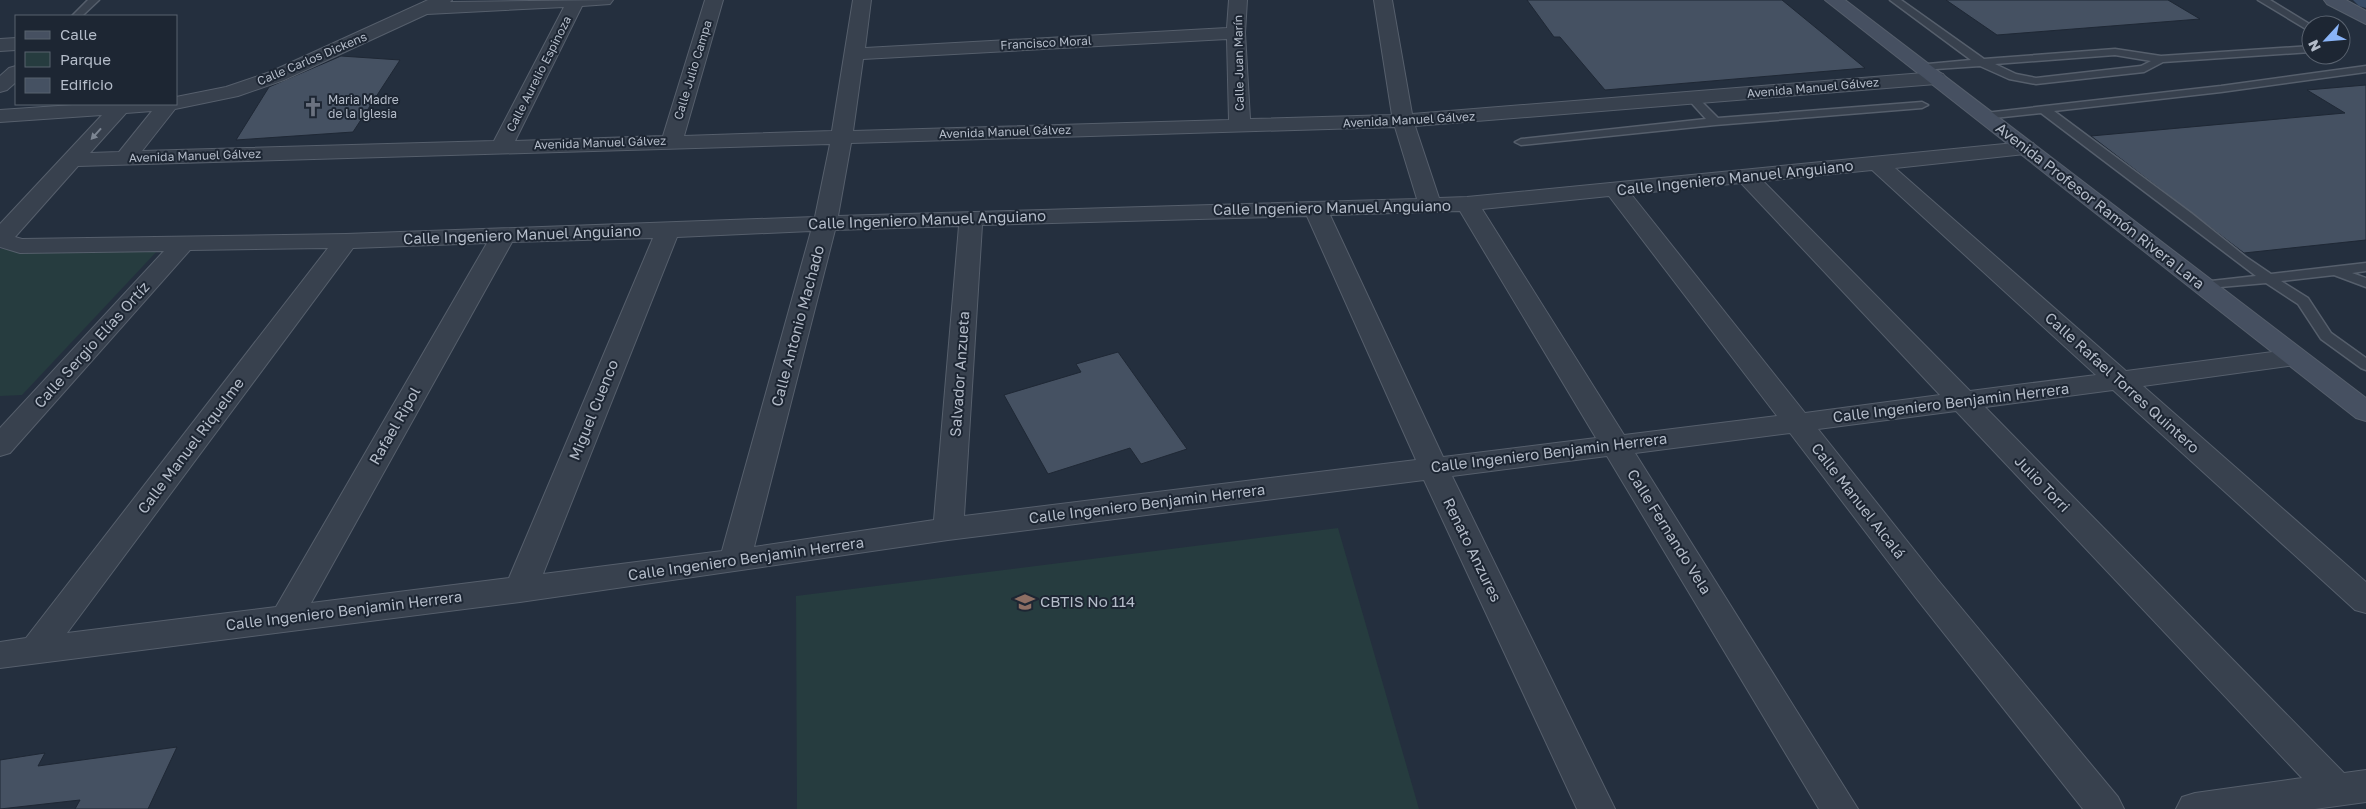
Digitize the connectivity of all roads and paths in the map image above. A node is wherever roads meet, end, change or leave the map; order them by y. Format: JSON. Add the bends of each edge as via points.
{"nodes":[{"id":1,"x":94,"y":0,"type":"edge"},
{"id":2,"x":444,"y":0,"type":"edge"},
{"id":3,"x":604,"y":0,"type":"edge"},
{"id":4,"x":714,"y":0,"type":"edge"},
{"id":5,"x":862,"y":0,"type":"edge"},
{"id":6,"x":1238,"y":0,"type":"edge"},
{"id":7,"x":1383,"y":0,"type":"edge"},
{"id":8,"x":1834,"y":0,"type":"edge"},
{"id":9,"x":1895,"y":0,"type":"edge"},
{"id":10,"x":2263,"y":0,"type":"edge"},
{"id":11,"x":2333,"y":0,"type":"edge"},
{"id":12,"x":576,"y":2,"type":"junction"},
{"id":13,"x":424,"y":10,"type":"junction"},
{"id":14,"x":78,"y":15,"type":"edge"},
{"id":15,"x":2366,"y":19,"type":"edge"},
{"id":16,"x":2301,"y":23,"type":"edge"},
{"id":17,"x":1236,"y":33,"type":"junction"},
{"id":18,"x":15,"y":44,"type":"edge"},
{"id":19,"x":0,"y":45,"type":"edge"},
{"id":20,"x":2301,"y":50,"type":"edge"},
{"id":21,"x":855,"y":54,"type":"junction"},
{"id":22,"x":2161,"y":59,"type":"junction"},
{"id":23,"x":1982,"y":62,"type":"junction"},
{"id":24,"x":2366,"y":69,"type":"edge"},
{"id":25,"x":1928,"y":72,"type":"junction"},
{"id":26,"x":15,"y":73,"type":"edge"},
{"id":27,"x":0,"y":86,"type":"edge"},
{"id":28,"x":1692,"y":98,"type":"junction"},
{"id":29,"x":178,"y":103,"type":"edge"},
{"id":30,"x":1922,"y":104,"type":"dead end"},
{"id":31,"x":159,"y":105,"type":"edge"},
{"id":32,"x":168,"y":105,"type":"edge"},
{"id":33,"x":119,"y":109,"type":"junction"},
{"id":34,"x":2043,"y":109,"type":"junction"},
{"id":35,"x":0,"y":116,"type":"edge"},
{"id":36,"x":1985,"y":116,"type":"junction"},
{"id":37,"x":1403,"y":121,"type":"junction"},
{"id":38,"x":1715,"y":122,"type":"junction"},
{"id":39,"x":1240,"y":125,"type":"junction"},
{"id":40,"x":842,"y":137,"type":"junction"},
{"id":41,"x":672,"y":141,"type":"junction"},
{"id":42,"x":1521,"y":142,"type":"dead end"},
{"id":43,"x":502,"y":146,"type":"junction"},
{"id":44,"x":2025,"y":148,"type":"junction"},
{"id":45,"x":126,"y":158,"type":"junction"},
{"id":46,"x":72,"y":160,"type":"junction"},
{"id":47,"x":1878,"y":164,"type":"junction"},
{"id":48,"x":1747,"y":177,"type":"junction"},
{"id":49,"x":1616,"y":190,"type":"junction"},
{"id":50,"x":1467,"y":204,"type":"junction"},
{"id":51,"x":1430,"y":205,"type":"junction"},
{"id":52,"x":1315,"y":207,"type":"junction"},
{"id":53,"x":972,"y":219,"type":"junction"},
{"id":54,"x":825,"y":223,"type":"junction"},
{"id":55,"x":668,"y":230,"type":"junction"},
{"id":56,"x":504,"y":235,"type":"junction"},
{"id":57,"x":346,"y":241,"type":"junction"},
{"id":58,"x":184,"y":243,"type":"junction"},
{"id":59,"x":2366,"y":267,"type":"edge"},
{"id":60,"x":2336,"y":270,"type":"junction"},
{"id":61,"x":2268,"y":278,"type":"junction"},
{"id":62,"x":2366,"y":283,"type":"edge"},
{"id":63,"x":2202,"y":286,"type":"junction"},
{"id":64,"x":2295,"y":357,"type":"junction"},
{"id":65,"x":2366,"y":365,"type":"edge"},
{"id":66,"x":2121,"y":381,"type":"junction"},
{"id":67,"x":1962,"y":400,"type":"junction"},
{"id":68,"x":2366,"y":412,"type":"edge"},
{"id":69,"x":1796,"y":423,"type":"junction"},
{"id":70,"x":0,"y":446,"type":"edge"},
{"id":71,"x":1615,"y":446,"type":"junction"},
{"id":72,"x":1433,"y":467,"type":"junction"},
{"id":73,"x":948,"y":529,"type":"junction"},
{"id":74,"x":735,"y":561,"type":"junction"},
{"id":75,"x":520,"y":590,"type":"junction"},
{"id":76,"x":2366,"y":602,"type":"edge"},
{"id":77,"x":286,"y":618,"type":"junction"},
{"id":78,"x":36,"y":651,"type":"junction"},
{"id":79,"x":0,"y":655,"type":"edge"},
{"id":80,"x":2351,"y":788,"type":"edge"},
{"id":81,"x":1596,"y":809,"type":"edge"},
{"id":82,"x":1839,"y":809,"type":"edge"},
{"id":83,"x":2105,"y":809,"type":"edge"},
{"id":84,"x":2196,"y":809,"type":"edge"}],
"edges":[{"from":1,"to":14,"type":"lane"},
{"from":2,"to":13,"type":"street","name":"Calle Carlos Dickens"},
{"from":3,"to":12,"type":"street"},
{"from":4,"to":41,"type":"street","name":"Calle Julio Campa"},
{"from":5,"to":21,"type":"street","name":"Calle Antonio Machado"},
{"from":6,"to":17,"type":"street","name":"Calle Juan Marín"},
{"from":7,"to":37,"type":"street"},
{"from":8,"to":25,"type":"main road","name":"Avenida Profesor Ramón Rivera Lara"},
{"from":9,"to":23,"type":"lane"},
{"from":10,"to":16,"type":"lane"},
{"from":11,"to":15,"type":"main road"},
{"from":12,"to":13,"type":"street"},
{"from":12,"to":43,"type":"street","name":"Calle Aurelio Espinoza"},
{"from":13,"to":29,"type":"street","name":"Calle Carlos Dickens","via":[[277,76],[231,92]]},
{"from":17,"to":21,"type":"street","name":"Francisco Moral"},
{"from":17,"to":39,"type":"street","name":"Calle Juan Marín"},
{"from":18,"to":19,"type":"street"},
{"from":20,"to":22,"type":"lane"},
{"from":21,"to":40,"type":"street","name":"Calle Antonio Machado"},
{"from":22,"to":23,"type":"lane","via":[[2115,52]]},
{"from":22,"to":23,"type":"lane","via":[[2144,69],[2036,80],[2013,77]]},
{"from":23,"to":25,"type":"lane"},
{"from":24,"to":34,"type":"lane"},
{"from":25,"to":28,"type":"street","name":"Avenida Manuel Gálvez"},
{"from":25,"to":36,"type":"main road","name":"Avenida Profesor Ramón Rivera Lara"},
{"from":26,"to":27,"type":"street"},
{"from":28,"to":37,"type":"street","name":"Avenida Manuel Gálvez"},
{"from":28,"to":38,"type":"lane"},
{"from":30,"to":38,"type":"lane"},
{"from":31,"to":33,"type":"street"},
{"from":32,"to":45,"type":"street"},
{"from":33,"to":35,"type":"street"},
{"from":33,"to":46,"type":"street","name":"Calle Ingeniero Manuel Anguiano","one_way":true},
{"from":34,"to":36,"type":"lane"},
{"from":34,"to":61,"type":"lane"},
{"from":36,"to":44,"type":"main road","name":"Avenida Profesor Ramón Rivera Lara"},
{"from":37,"to":39,"type":"street","name":"Avenida Manuel Gálvez"},
{"from":37,"to":51,"type":"street"},
{"from":38,"to":42,"type":"lane"},
{"from":39,"to":40,"type":"street","name":"Avenida Manuel Gálvez"},
{"from":40,"to":41,"type":"street","name":"Avenida Manuel Gálvez"},
{"from":40,"to":54,"type":"street","name":"Calle Antonio Machado"},
{"from":41,"to":43,"type":"street","name":"Avenida Manuel Gálvez"},
{"from":43,"to":45,"type":"street","name":"Avenida Manuel Gálvez"},
{"from":44,"to":47,"type":"street","name":"Calle Ingeniero Manuel Anguiano"},
{"from":44,"to":63,"type":"main road","name":"Avenida Profesor Ramón Rivera Lara"},
{"from":45,"to":46,"type":"street","name":"Avenida Manuel Gálvez"},
{"from":46,"to":58,"type":"street","name":"Calle Ingeniero Manuel Anguiano","via":[[6,231],[4,241],[20,246]]},
{"from":47,"to":48,"type":"street","name":"Calle Ingeniero Manuel Anguiano"},
{"from":47,"to":66,"type":"street","name":"Calle Rafael Torres Quintero"},
{"from":48,"to":49,"type":"street","name":"Calle Ingeniero Manuel Anguiano"},
{"from":48,"to":67,"type":"street","name":"Julio Torri"},
{"from":49,"to":50,"type":"street","name":"Calle Ingeniero Manuel Anguiano"},
{"from":49,"to":69,"type":"street","name":"Calle Manuel Alcalá"},
{"from":50,"to":51,"type":"street","name":"Calle Ingeniero Manuel Anguiano"},
{"from":50,"to":71,"type":"street","name":"Calle Fernando Vela"},
{"from":51,"to":52,"type":"street","name":"Calle Ingeniero Manuel Anguiano"},
{"from":52,"to":53,"type":"street","name":"Calle Ingeniero Manuel Anguiano"},
{"from":52,"to":72,"type":"street","name":"Renato Anzures"},
{"from":53,"to":54,"type":"street","name":"Calle Ingeniero Manuel Anguiano"},
{"from":53,"to":73,"type":"street","name":"Salvador Anzueta"},
{"from":54,"to":55,"type":"street","name":"Calle Ingeniero Manuel Anguiano"},
{"from":54,"to":74,"type":"street","name":"Calle Antonio Machado"},
{"from":55,"to":56,"type":"street","name":"Calle Ingeniero Manuel Anguiano"},
{"from":55,"to":75,"type":"street","name":"Miguel Cuenco"},
{"from":56,"to":57,"type":"street","name":"Calle Ingeniero Manuel Anguiano"},
{"from":56,"to":77,"type":"street","name":"Rafael Ripol"},
{"from":57,"to":58,"type":"street","name":"Calle Ingeniero Manuel Anguiano"},
{"from":57,"to":78,"type":"street","name":"Calle Manuel Riquelme"},
{"from":58,"to":70,"type":"street","name":"Calle Sergio Elías Ortíz"},
{"from":59,"to":60,"type":"lane"},
{"from":60,"to":61,"type":"lane"},
{"from":60,"to":62,"type":"lane"},
{"from":61,"to":63,"type":"lane"},
{"from":61,"to":65,"type":"lane","via":[[2304,301],[2321,330]]},
{"from":63,"to":64,"type":"main road","name":"Avenida Profesor Ramón Rivera Lara"},
{"from":64,"to":66,"type":"street","name":"Calle Ingeniero Benjamin Herrera"},
{"from":64,"to":68,"type":"main road","name":"Avenida Profesor Ramón Rivera Lara"},
{"from":66,"to":67,"type":"street","name":"Calle Ingeniero Benjamin Herrera"},
{"from":66,"to":76,"type":"street","name":"Calle Rafael Torres Quintero"},
{"from":67,"to":69,"type":"street","name":"Calle Ingeniero Benjamin Herrera"},
{"from":67,"to":80,"type":"street","name":"Julio Torri"},
{"from":69,"to":71,"type":"street","name":"Calle Ingeniero Benjamin Herrera"},
{"from":69,"to":83,"type":"street","name":"Calle Manuel Alcalá"},
{"from":71,"to":72,"type":"street","name":"Calle Ingeniero Benjamin Herrera"},
{"from":71,"to":82,"type":"street","name":"Calle Fernando Vela"},
{"from":72,"to":73,"type":"street","name":"Calle Ingeniero Benjamin Herrera"},
{"from":72,"to":81,"type":"street","name":"Renato Anzures"},
{"from":73,"to":74,"type":"street","name":"Calle Ingeniero Benjamin Herrera"},
{"from":74,"to":75,"type":"street","name":"Calle Ingeniero Benjamin Herrera"},
{"from":75,"to":77,"type":"street","name":"Calle Ingeniero Benjamin Herrera"},
{"from":77,"to":78,"type":"street","name":"Calle Ingeniero Benjamin Herrera"},
{"from":78,"to":79,"type":"street","name":"Calle Ingeniero Benjamin Herrera"},
{"from":80,"to":84,"type":"street"}]}
